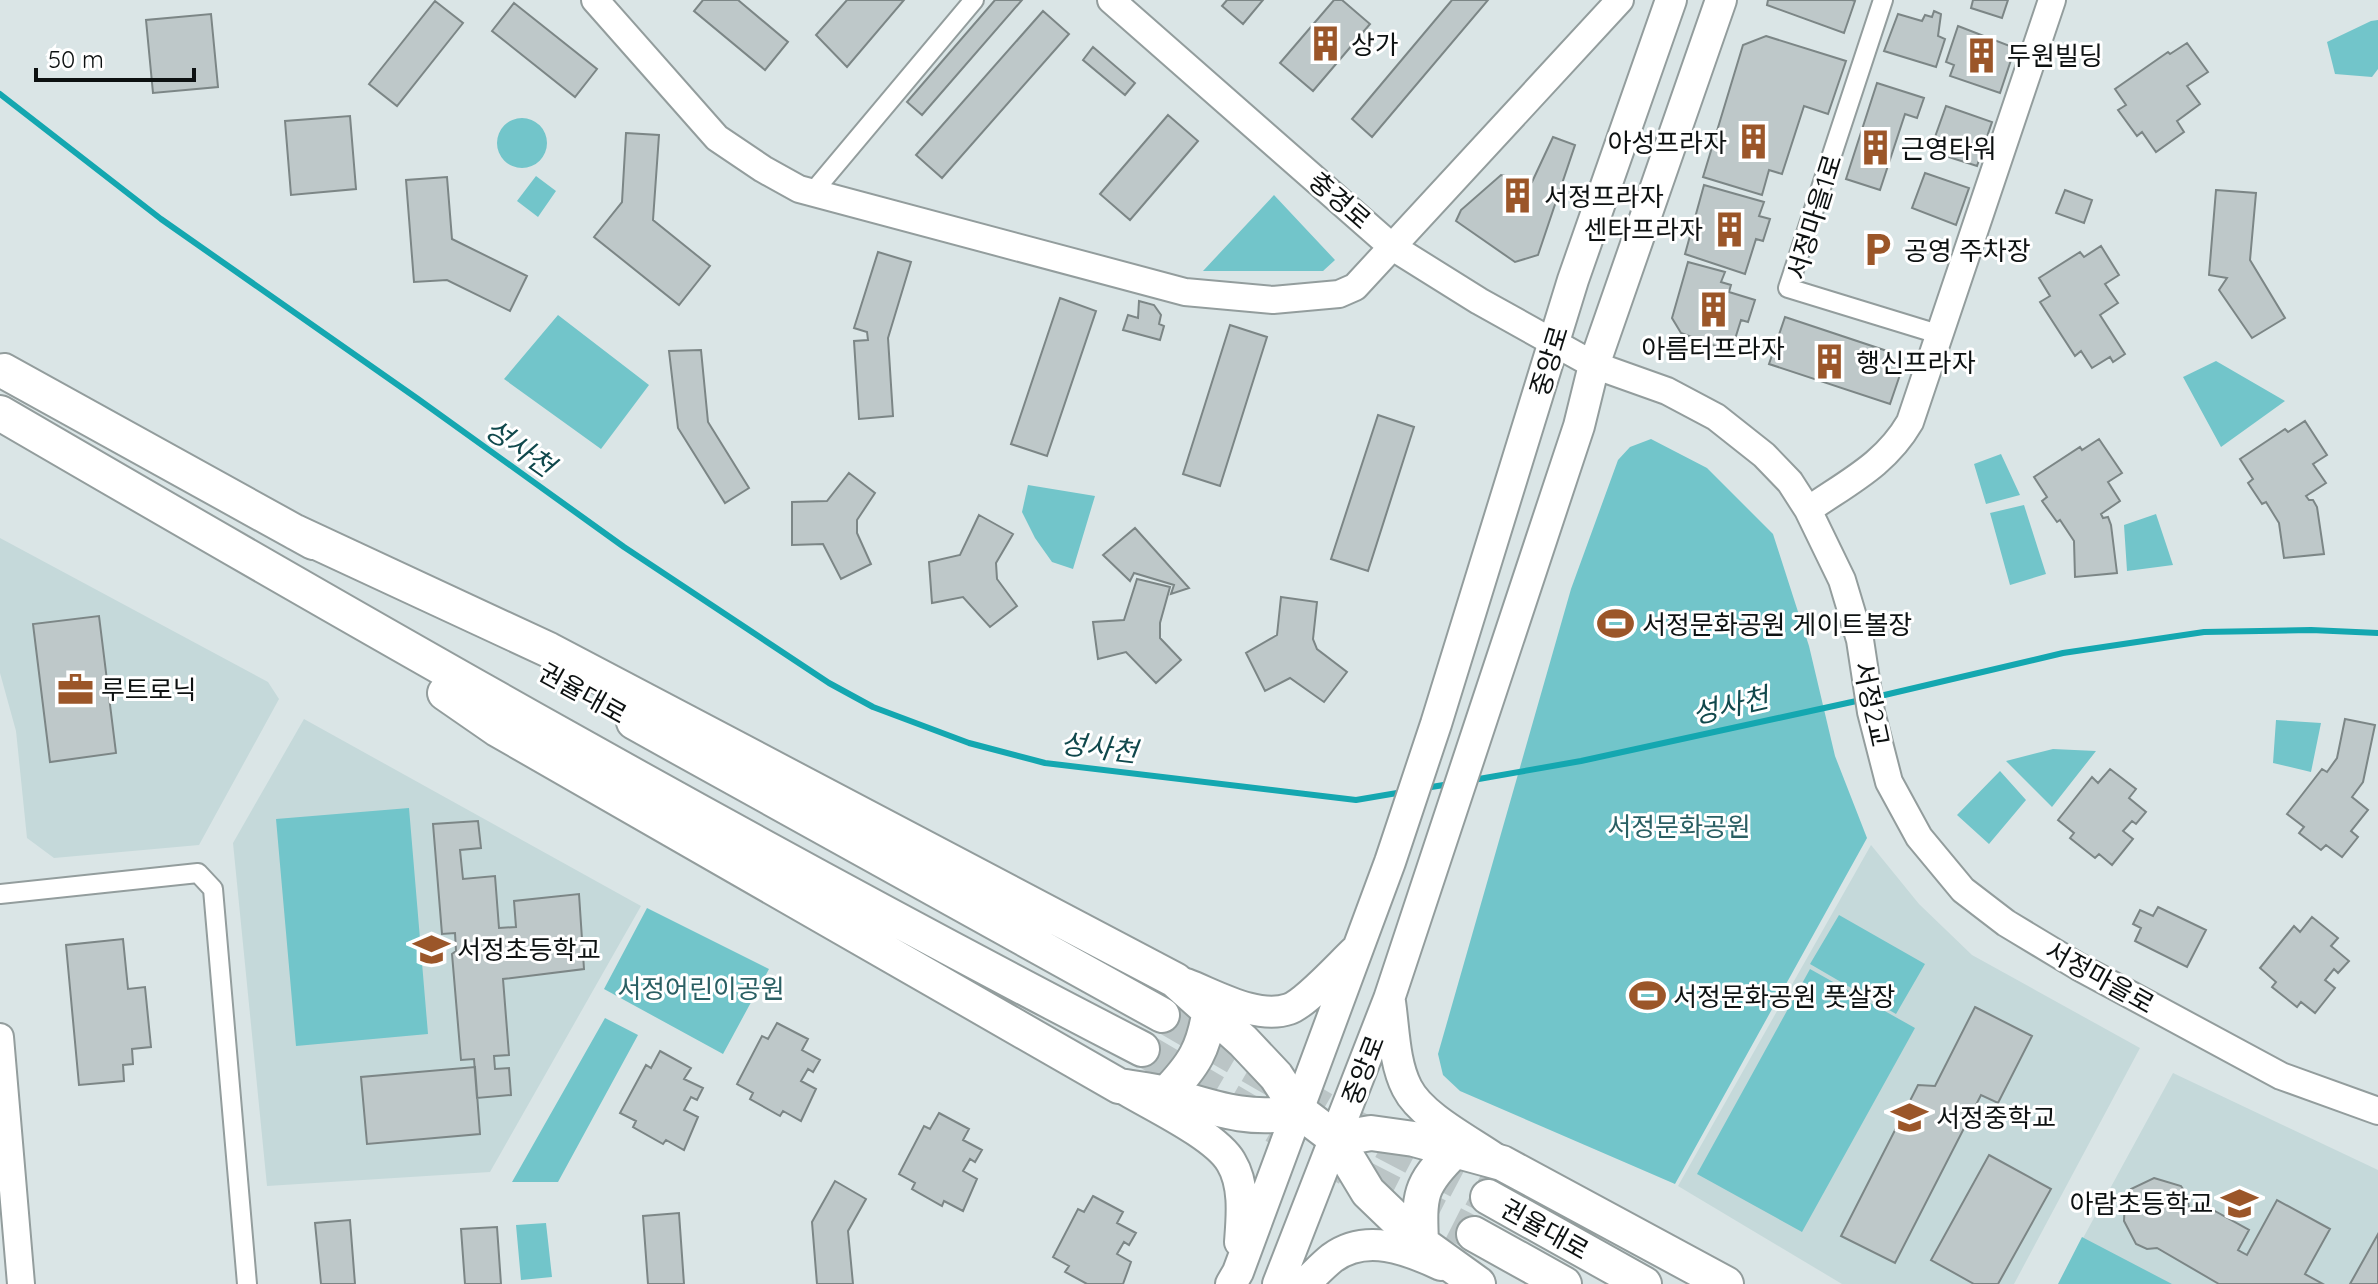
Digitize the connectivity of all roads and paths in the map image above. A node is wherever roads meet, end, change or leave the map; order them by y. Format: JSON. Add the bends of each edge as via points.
{"nodes":[{"id":1,"x":595,"y":0,"type":"edge"},
{"id":2,"x":974,"y":0,"type":"edge"},
{"id":3,"x":1111,"y":0,"type":"edge"},
{"id":4,"x":1620,"y":0,"type":"edge"},
{"id":5,"x":1671,"y":0,"type":"edge"},
{"id":6,"x":1721,"y":0,"type":"edge"},
{"id":7,"x":1883,"y":0,"type":"edge"},
{"id":8,"x":2052,"y":0,"type":"edge"},
{"id":9,"x":812,"y":193,"type":"junction"},
{"id":10,"x":1391,"y":246,"type":"junction"},
{"id":11,"x":1938,"y":334,"type":"junction"},
{"id":12,"x":1555,"y":343,"type":"junction"},
{"id":13,"x":1594,"y":365,"type":"junction"},
{"id":14,"x":4,"y":371,"type":"dead end"},
{"id":15,"x":0,"y":413,"type":"edge"},
{"id":16,"x":1808,"y":510,"type":"junction"},
{"id":17,"x":295,"y":532,"type":"junction"},
{"id":18,"x":264,"y":567,"type":"junction"},
{"id":19,"x":1886,"y":767,"type":"joint"},
{"id":20,"x":0,"y":894,"type":"edge"},
{"id":21,"x":1360,"y":947,"type":"junction"},
{"id":22,"x":1175,"y":980,"type":"junction"},
{"id":23,"x":1389,"y":999,"type":"junction"},
{"id":24,"x":1210,"y":1009,"type":"junction"},
{"id":25,"x":1162,"y":1015,"type":"tunnel mouth"},
{"id":26,"x":0,"y":1037,"type":"edge"},
{"id":27,"x":1142,"y":1049,"type":"tunnel mouth"},
{"id":28,"x":1119,"y":1086,"type":"junction"},
{"id":29,"x":1166,"y":1094,"type":"junction"},
{"id":30,"x":1299,"y":1111,"type":"junction"},
{"id":31,"x":2378,"y":1111,"type":"edge"},
{"id":32,"x":1336,"y":1139,"type":"junction"},
{"id":33,"x":1454,"y":1151,"type":"junction"},
{"id":34,"x":1502,"y":1163,"type":"junction"},
{"id":35,"x":1488,"y":1197,"type":"tunnel mouth"},
{"id":36,"x":1474,"y":1234,"type":"tunnel mouth"},
{"id":37,"x":1421,"y":1243,"type":"junction"},
{"id":38,"x":1234,"y":1278,"type":"edge"},
{"id":39,"x":1472,"y":1281,"type":"edge"},
{"id":40,"x":21,"y":1284,"type":"edge"},
{"id":41,"x":247,"y":1284,"type":"edge"},
{"id":42,"x":1278,"y":1284,"type":"edge"},
{"id":43,"x":1304,"y":1284,"type":"edge"},
{"id":44,"x":1564,"y":1284,"type":"edge"},
{"id":45,"x":1644,"y":1284,"type":"edge"},
{"id":46,"x":1726,"y":1284,"type":"edge"}],
"edges":[{"from":1,"to":9,"type":"main road","via":[[717,138]]},
{"from":2,"to":9,"type":"street"},
{"from":3,"to":10,"type":"main road","name":"충경로"},
{"from":4,"to":10,"type":"main road"},
{"from":5,"to":12,"type":"main road","name":"중앙로"},
{"from":6,"to":13,"type":"main road","name":"중앙로"},
{"from":7,"to":11,"type":"street","name":"서정마을1로","via":[[1788,288]]},
{"from":8,"to":11,"type":"main road"},
{"from":9,"to":10,"type":"main road","via":[[1214,297],[1273,300],[1339,294],[1355,287]]},
{"from":10,"to":12,"type":"main road","name":"충경로"},
{"from":11,"to":16,"type":"main road","via":[[1910,422],[1897,444]]},
{"from":12,"to":13,"type":"main road","name":"충경로"},
{"from":12,"to":21,"type":"main road","name":"중앙로"},
{"from":13,"to":16,"type":"main road","via":[[1667,391],[1716,417],[1764,455]]},
{"from":13,"to":23,"type":"main road","name":"중앙로","via":[[1579,426]]},
{"from":14,"to":17,"type":"highway","name":"권율대로"},
{"from":15,"to":18,"type":"highway","name":"권율대로"},
{"from":16,"to":19,"type":"main road","name":"서정2교","via":[[1842,580]]},
{"from":17,"to":22,"type":"highway","via":[[549,650]]},
{"from":17,"to":25,"type":"highway","name":"권율대로"},
{"from":18,"to":27,"type":"highway","name":"권율대로","via":[[912,930]]},
{"from":18,"to":28,"type":"highway","via":[[497,729]]},
{"from":19,"to":31,"type":"main road","name":"서정마을로","via":[[1919,837],[1963,890],[2006,923],[2281,1076]]},
{"from":20,"to":41,"type":"street","via":[[198,873],[213,889]]},
{"from":21,"to":22,"type":"main road","via":[[1291,1008],[1279,1011],[1250,1008]]},
{"from":21,"to":30,"type":"main road","name":"중앙로"},
{"from":22,"to":24,"type":"highway"},
{"from":23,"to":32,"type":"main road","name":"중앙로"},
{"from":23,"to":34,"type":"main road","via":[[1406,1087],[1439,1120]]},
{"from":24,"to":29,"type":"highway","via":[[1203,1045]]},
{"from":24,"to":30,"type":"highway","via":[[1276,1076]]},
{"from":26,"to":40,"type":"main road"},
{"from":28,"to":29,"type":"highway"},
{"from":28,"to":38,"type":"main road","via":[[1214,1143],[1232,1163],[1242,1209]]},
{"from":29,"to":30,"type":"highway","via":[[1242,1114]]},
{"from":30,"to":32,"type":"highway"},
{"from":30,"to":38,"type":"main road","name":"중앙로"},
{"from":32,"to":33,"type":"highway","via":[[1371,1133]]},
{"from":32,"to":37,"type":"highway","via":[[1368,1192]]},
{"from":32,"to":42,"type":"main road","name":"중앙로"},
{"from":33,"to":34,"type":"highway"},
{"from":33,"to":37,"type":"highway","via":[[1422,1192]]},
{"from":34,"to":46,"type":"highway"},
{"from":35,"to":45,"type":"highway","name":"권율대로"},
{"from":36,"to":44,"type":"highway","name":"권율대로"},
{"from":37,"to":39,"type":"highway"},
{"from":39,"to":43,"type":"main road","via":[[1391,1246],[1372,1244],[1333,1257]]}]}
